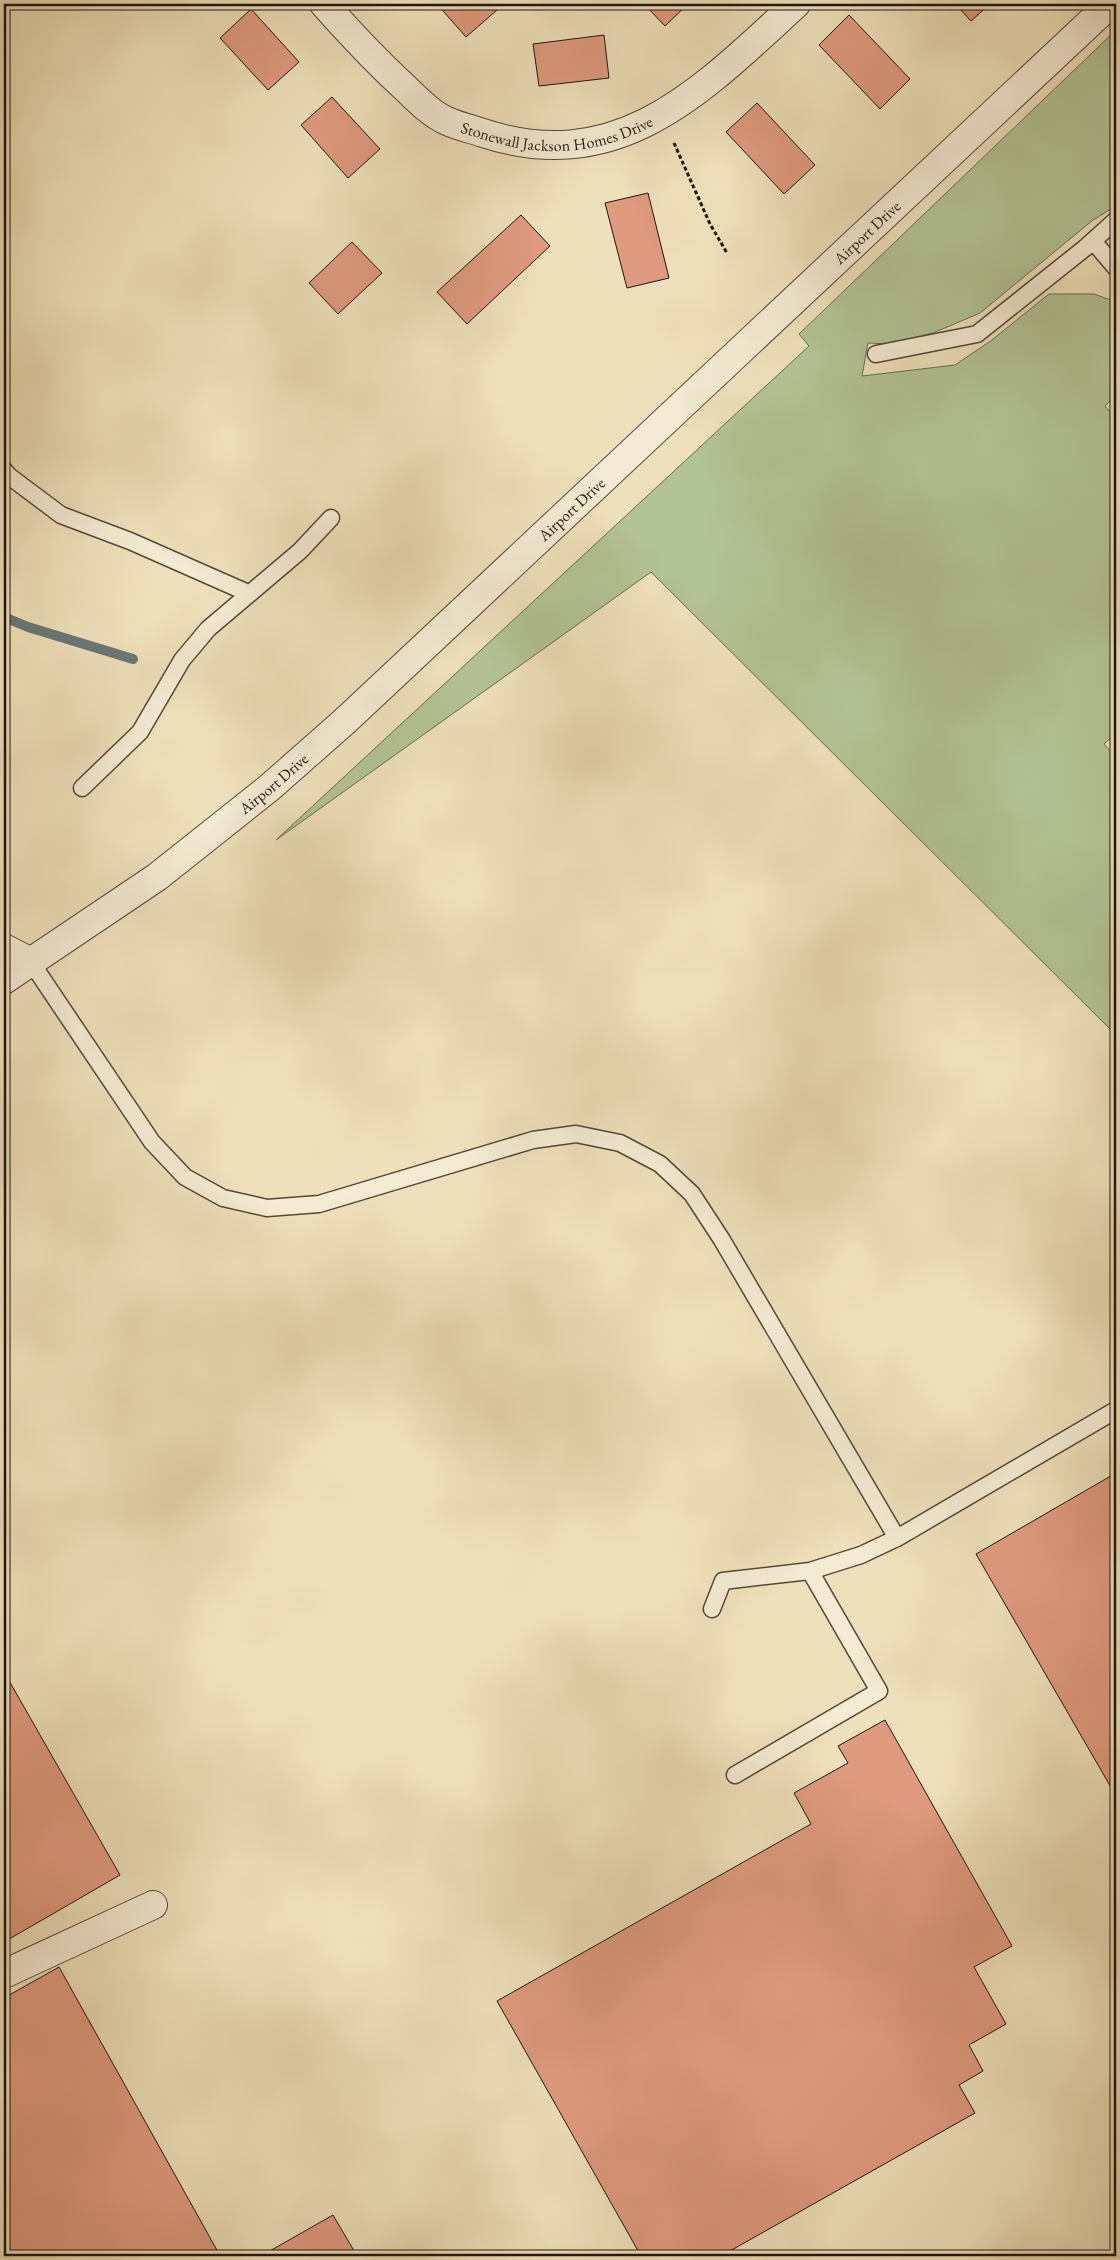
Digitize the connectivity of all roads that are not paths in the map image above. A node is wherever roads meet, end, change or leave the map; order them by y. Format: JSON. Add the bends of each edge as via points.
{"nodes":[{"id":1,"x":324,"y":4,"type":"edge"},
{"id":2,"x":796,"y":4,"type":"edge"},
{"id":3,"x":1110,"y":4,"type":"edge"},
{"id":4,"x":1116,"y":220,"type":"edge"},
{"id":5,"x":1092,"y":241,"type":"junction"},
{"id":6,"x":1116,"y":268,"type":"edge"},
{"id":7,"x":876,"y":354,"type":"dead end"},
{"id":8,"x":4,"y":470,"type":"edge"},
{"id":9,"x":331,"y":518,"type":"dead end"},
{"id":10,"x":248,"y":593,"type":"junction"},
{"id":11,"x":82,"y":788,"type":"dead end"},
{"id":12,"x":4,"y":948,"type":"edge"},
{"id":13,"x":31,"y":962,"type":"junction"},
{"id":14,"x":4,"y":980,"type":"edge"},
{"id":15,"x":1116,"y":1410,"type":"edge"},
{"id":16,"x":896,"y":1538,"type":"junction"},
{"id":17,"x":810,"y":1571,"type":"junction"},
{"id":18,"x":712,"y":1609,"type":"dead end"},
{"id":19,"x":735,"y":1775,"type":"dead end"},
{"id":20,"x":153,"y":1905,"type":"dead end"},
{"id":21,"x":4,"y":1974,"type":"edge"}],
"edges":[{"from":1,"to":2,"type":"street","name":"Stonewall Jackson Homes Drive","via":[[371,56],[446,121],[510,142],[553,145],[584,143],[612,136],[672,109],[738,57]]},
{"from":3,"to":13,"type":"street","name":"Airport Drive","via":[[345,721],[269,788],[157,878]]},
{"from":4,"to":5,"type":"lane"},
{"from":5,"to":6,"type":"lane"},
{"from":5,"to":7,"type":"lane","via":[[977,334]]},
{"from":8,"to":10,"type":"lane","via":[[61,515],[130,541]]},
{"from":9,"to":10,"type":"lane","via":[[300,551]]},
{"from":10,"to":11,"type":"lane","via":[[208,630],[182,660],[140,732]]},
{"from":12,"to":13,"type":"street"},
{"from":13,"to":14,"type":"street","name":"Airport Drive"},
{"from":13,"to":16,"type":"lane","via":[[152,1142],[185,1177],[223,1198],[267,1208],[319,1204],[533,1140],[576,1134],[620,1143],[660,1164],[692,1194],[722,1240]]},
{"from":15,"to":16,"type":"lane"},
{"from":16,"to":17,"type":"lane","via":[[861,1555]]},
{"from":17,"to":18,"type":"lane","via":[[723,1581]]},
{"from":17,"to":19,"type":"lane","via":[[879,1691]]},
{"from":20,"to":21,"type":"street"}]}
